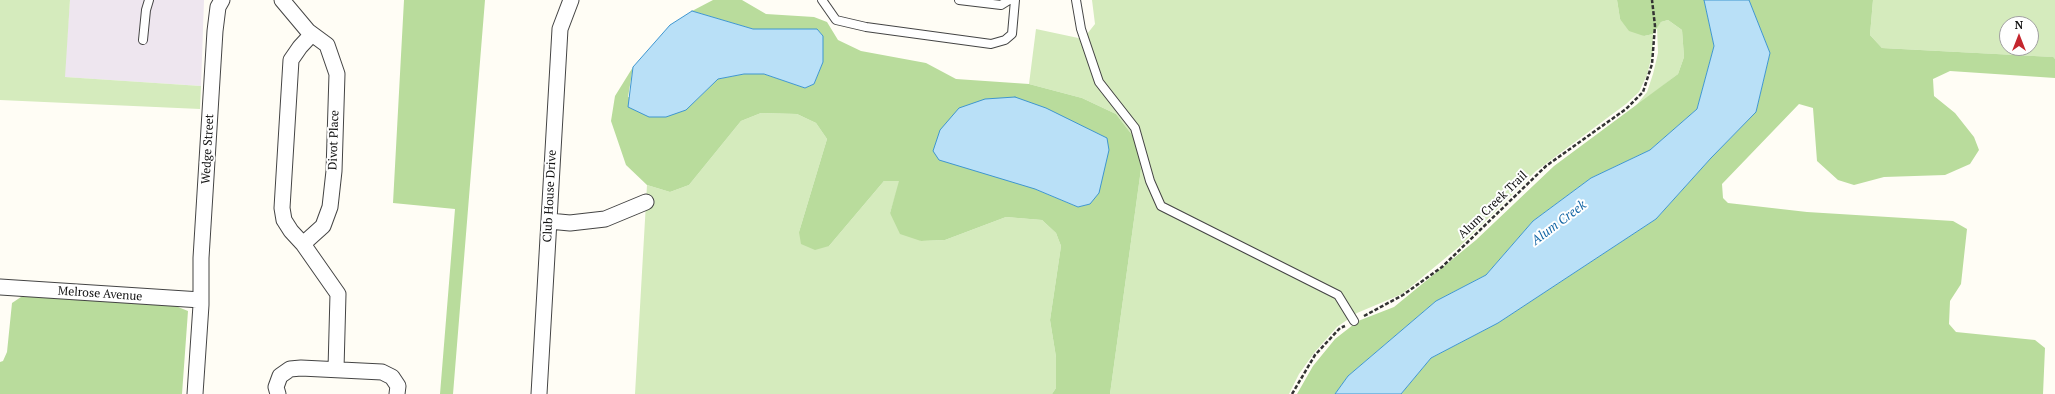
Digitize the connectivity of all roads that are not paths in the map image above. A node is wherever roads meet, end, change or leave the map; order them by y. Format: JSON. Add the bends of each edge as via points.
{"nodes":[{"id":1,"x":150,"y":0,"type":"edge"},
{"id":2,"x":222,"y":0,"type":"edge"},
{"id":3,"x":282,"y":0,"type":"edge"},
{"id":4,"x":571,"y":0,"type":"edge"},
{"id":5,"x":822,"y":0,"type":"edge"},
{"id":6,"x":959,"y":0,"type":"edge"},
{"id":7,"x":1009,"y":0,"type":"edge"},
{"id":8,"x":1015,"y":0,"type":"edge"},
{"id":9,"x":1076,"y":0,"type":"edge"},
{"id":10,"x":312,"y":34,"type":"junction"},
{"id":11,"x":143,"y":40,"type":"dead end"},
{"id":12,"x":646,"y":202,"type":"dead end"},
{"id":13,"x":549,"y":221,"type":"junction"},
{"id":14,"x":303,"y":244,"type":"junction"},
{"id":15,"x":0,"y":288,"type":"edge"},
{"id":16,"x":201,"y":300,"type":"junction"},
{"id":17,"x":1354,"y":321,"type":"road end"},
{"id":18,"x":336,"y":368,"type":"junction"},
{"id":19,"x":195,"y":394,"type":"edge"},
{"id":20,"x":278,"y":394,"type":"edge"},
{"id":21,"x":397,"y":394,"type":"edge"},
{"id":22,"x":539,"y":394,"type":"edge"}],
"edges":[{"from":1,"to":11,"type":"lane","via":[[146,10]]},
{"from":2,"to":16,"type":"street","name":"Wedge Street","via":[[218,7],[215,31],[201,258]]},
{"from":3,"to":10,"type":"street","name":"Divot Place"},
{"from":4,"to":13,"type":"street","name":"Club House Drive","via":[[560,28]]},
{"from":5,"to":8,"type":"lane","via":[[836,20],[866,27],[991,44],[1005,40],[1012,34]]},
{"from":6,"to":7,"type":"lane","via":[[1001,5]]},
{"from":9,"to":17,"type":"lane","via":[[1080,28],[1099,82],[1135,128],[1150,181],[1161,206],[1338,296]]},
{"from":10,"to":14,"type":"street","via":[[291,60],[282,208],[284,220]]},
{"from":10,"to":14,"type":"street","name":"Divot Place","via":[[327,45],[337,74],[334,170],[330,207],[323,226]]},
{"from":12,"to":13,"type":"street","via":[[605,219],[570,223]]},
{"from":13,"to":22,"type":"street","name":"Club House Drive"},
{"from":14,"to":18,"type":"street","via":[[338,294],[340,303]]},
{"from":15,"to":16,"type":"street","name":"Melrose Avenue"},
{"from":16,"to":19,"type":"street","name":"Wedge Street"},
{"from":18,"to":20,"type":"street","via":[[290,369],[280,376],[276,387]]},
{"from":18,"to":21,"type":"street","via":[[382,372],[392,377],[398,386]]}]}
